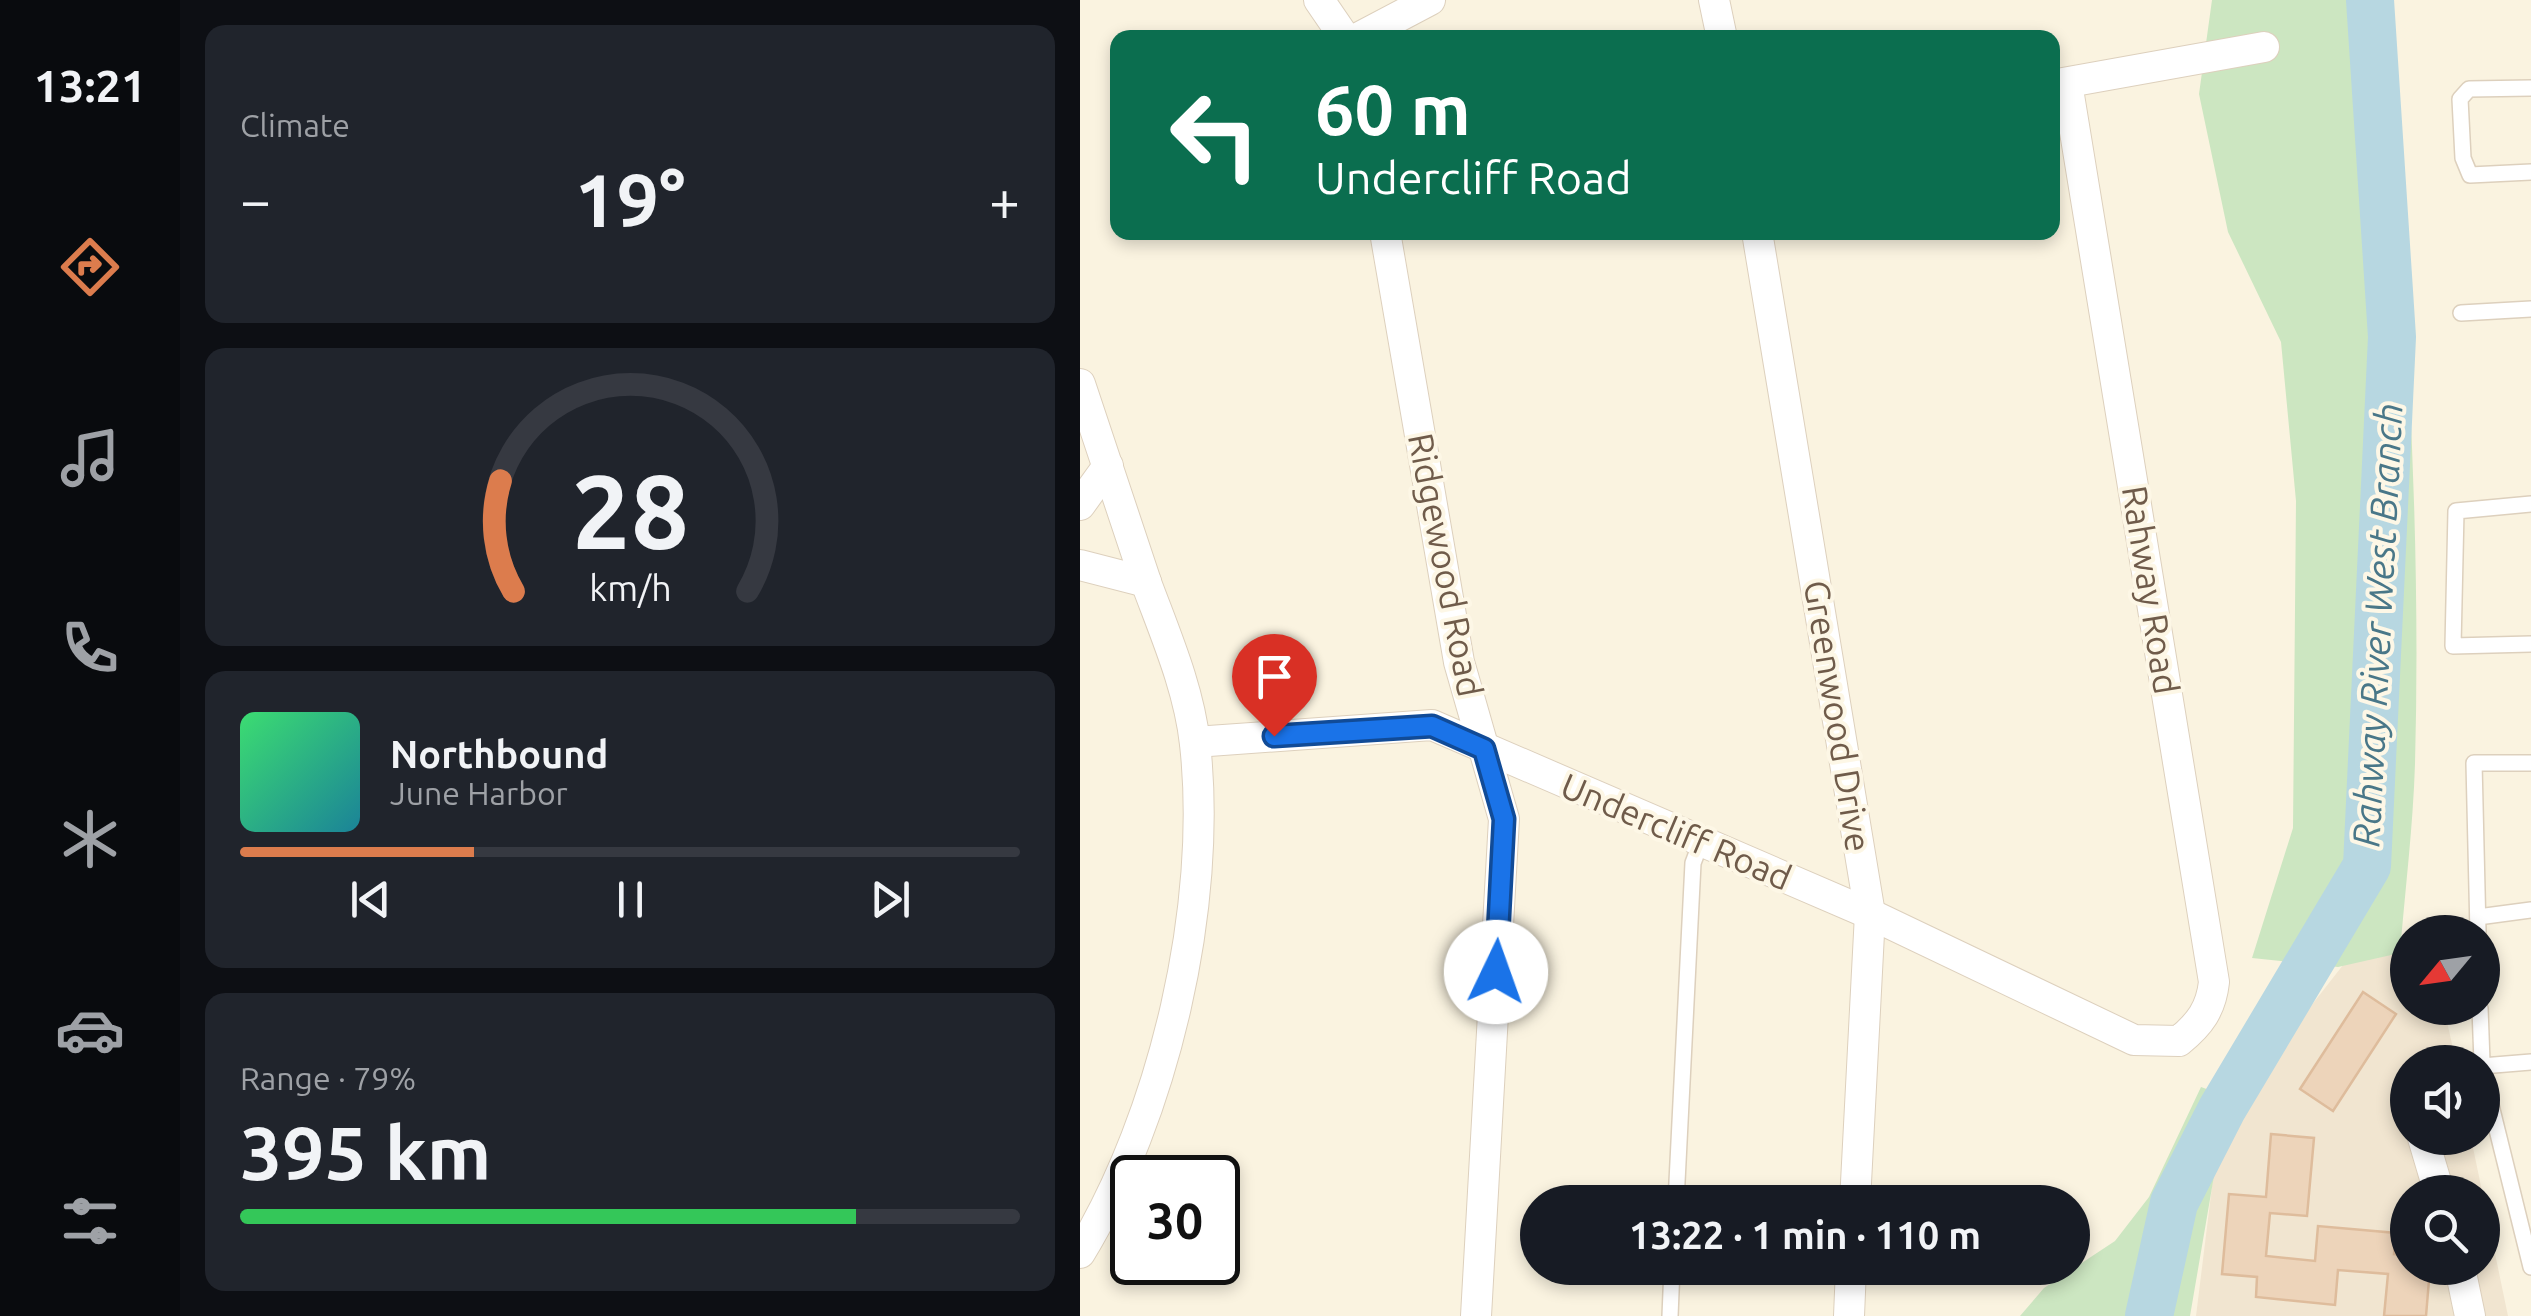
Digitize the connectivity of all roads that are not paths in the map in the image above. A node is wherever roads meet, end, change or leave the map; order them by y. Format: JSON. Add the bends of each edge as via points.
{"nodes":[{"id":1,"x":1319,"y":0,"type":"edge"},
{"id":2,"x":1430,"y":0,"type":"edge"},
{"id":3,"x":1714,"y":0,"type":"edge"},
{"id":4,"x":1340,"y":30,"type":"edge"},
{"id":5,"x":1373,"y":30,"type":"edge"},
{"id":6,"x":1720,"y":30,"type":"edge"},
{"id":7,"x":2264,"y":47,"type":"dead end"},
{"id":8,"x":2060,"y":84,"type":"edge"},
{"id":9,"x":2531,"y":88,"type":"edge"},
{"id":10,"x":2531,"y":172,"type":"edge"},
{"id":11,"x":1386,"y":240,"type":"edge"},
{"id":12,"x":1758,"y":240,"type":"edge"},
{"id":13,"x":2531,"y":309,"type":"edge"},
{"id":14,"x":2461,"y":313,"type":"dead end"},
{"id":15,"x":1080,"y":384,"type":"edge"},
{"id":16,"x":1108,"y":466,"type":"junction"},
{"id":17,"x":2531,"y":504,"type":"edge"},
{"id":18,"x":1080,"y":505,"type":"edge"},
{"id":19,"x":1080,"y":565,"type":"edge"},
{"id":20,"x":1146,"y":582,"type":"junction"},
{"id":21,"x":2531,"y":644,"type":"edge"},
{"id":22,"x":1195,"y":742,"type":"junction"},
{"id":23,"x":1484,"y":749,"type":"junction"},
{"id":24,"x":2531,"y":762,"type":"edge"},
{"id":25,"x":1700,"y":842,"type":"junction"},
{"id":26,"x":2531,"y":910,"type":"edge"},
{"id":27,"x":1870,"y":914,"type":"junction"},
{"id":28,"x":2478,"y":915,"type":"edge"},
{"id":29,"x":2500,"y":919,"type":"edge"},
{"id":30,"x":2134,"y":1040,"type":"joint"},
{"id":31,"x":2531,"y":1062,"type":"edge"},
{"id":32,"x":2500,"y":1065,"type":"edge"},
{"id":33,"x":2500,"y":1140,"type":"edge"},
{"id":34,"x":1677,"y":1185,"type":"edge"},
{"id":35,"x":1855,"y":1185,"type":"edge"},
{"id":36,"x":1080,"y":1254,"type":"edge"},
{"id":37,"x":2531,"y":1267,"type":"edge"},
{"id":38,"x":1671,"y":1285,"type":"edge"},
{"id":39,"x":1850,"y":1285,"type":"edge"},
{"id":40,"x":2464,"y":1285,"type":"edge"},
{"id":41,"x":1476,"y":1316,"type":"edge"},
{"id":42,"x":1670,"y":1316,"type":"edge"},
{"id":43,"x":1849,"y":1316,"type":"edge"},
{"id":44,"x":2470,"y":1316,"type":"edge"}],
"edges":[{"from":1,"to":4,"type":"street"},
{"from":2,"to":5,"type":"street"},
{"from":3,"to":6,"type":"street"},
{"from":7,"to":8,"type":"street"},
{"from":8,"to":30,"type":"street","name":"Rahway Road","via":[[2214,982],[2198,1026],[2179,1041]]},
{"from":9,"to":10,"type":"lane","via":[[2468,89],[2460,99],[2470,174]]},
{"from":11,"to":23,"type":"street","name":"Ridgewood Road","via":[[1459,662]]},
{"from":12,"to":27,"type":"street","name":"Greenwood Drive"},
{"from":13,"to":14,"type":"lane"},
{"from":15,"to":16,"type":"street"},
{"from":16,"to":18,"type":"street"},
{"from":16,"to":20,"type":"street"},
{"from":17,"to":21,"type":"lane","via":[[2456,511],[2453,646]]},
{"from":19,"to":20,"type":"street"},
{"from":20,"to":22,"type":"street"},
{"from":22,"to":23,"type":"street","name":"Undercliff Road","via":[[1432,726]]},
{"from":22,"to":36,"type":"street","via":[[1194,870],[1166,1046],[1138,1138]]},
{"from":23,"to":25,"type":"street","name":"Undercliff Road"},
{"from":23,"to":41,"type":"street","name":"Ridgewood Road","via":[[1504,819]]},
{"from":24,"to":28,"type":"lane","via":[[2474,763]]},
{"from":25,"to":27,"type":"street","name":"Undercliff Road"},
{"from":25,"to":34,"type":"lane","via":[[1693,863]]},
{"from":26,"to":29,"type":"lane"},
{"from":27,"to":30,"type":"street","name":"Undercliff Road"},
{"from":27,"to":35,"type":"street","name":"Greenwood Drive"},
{"from":31,"to":32,"type":"lane"},
{"from":33,"to":37,"type":"lane"},
{"from":38,"to":42,"type":"lane"},
{"from":39,"to":43,"type":"street"},
{"from":40,"to":44,"type":"street"}]}
